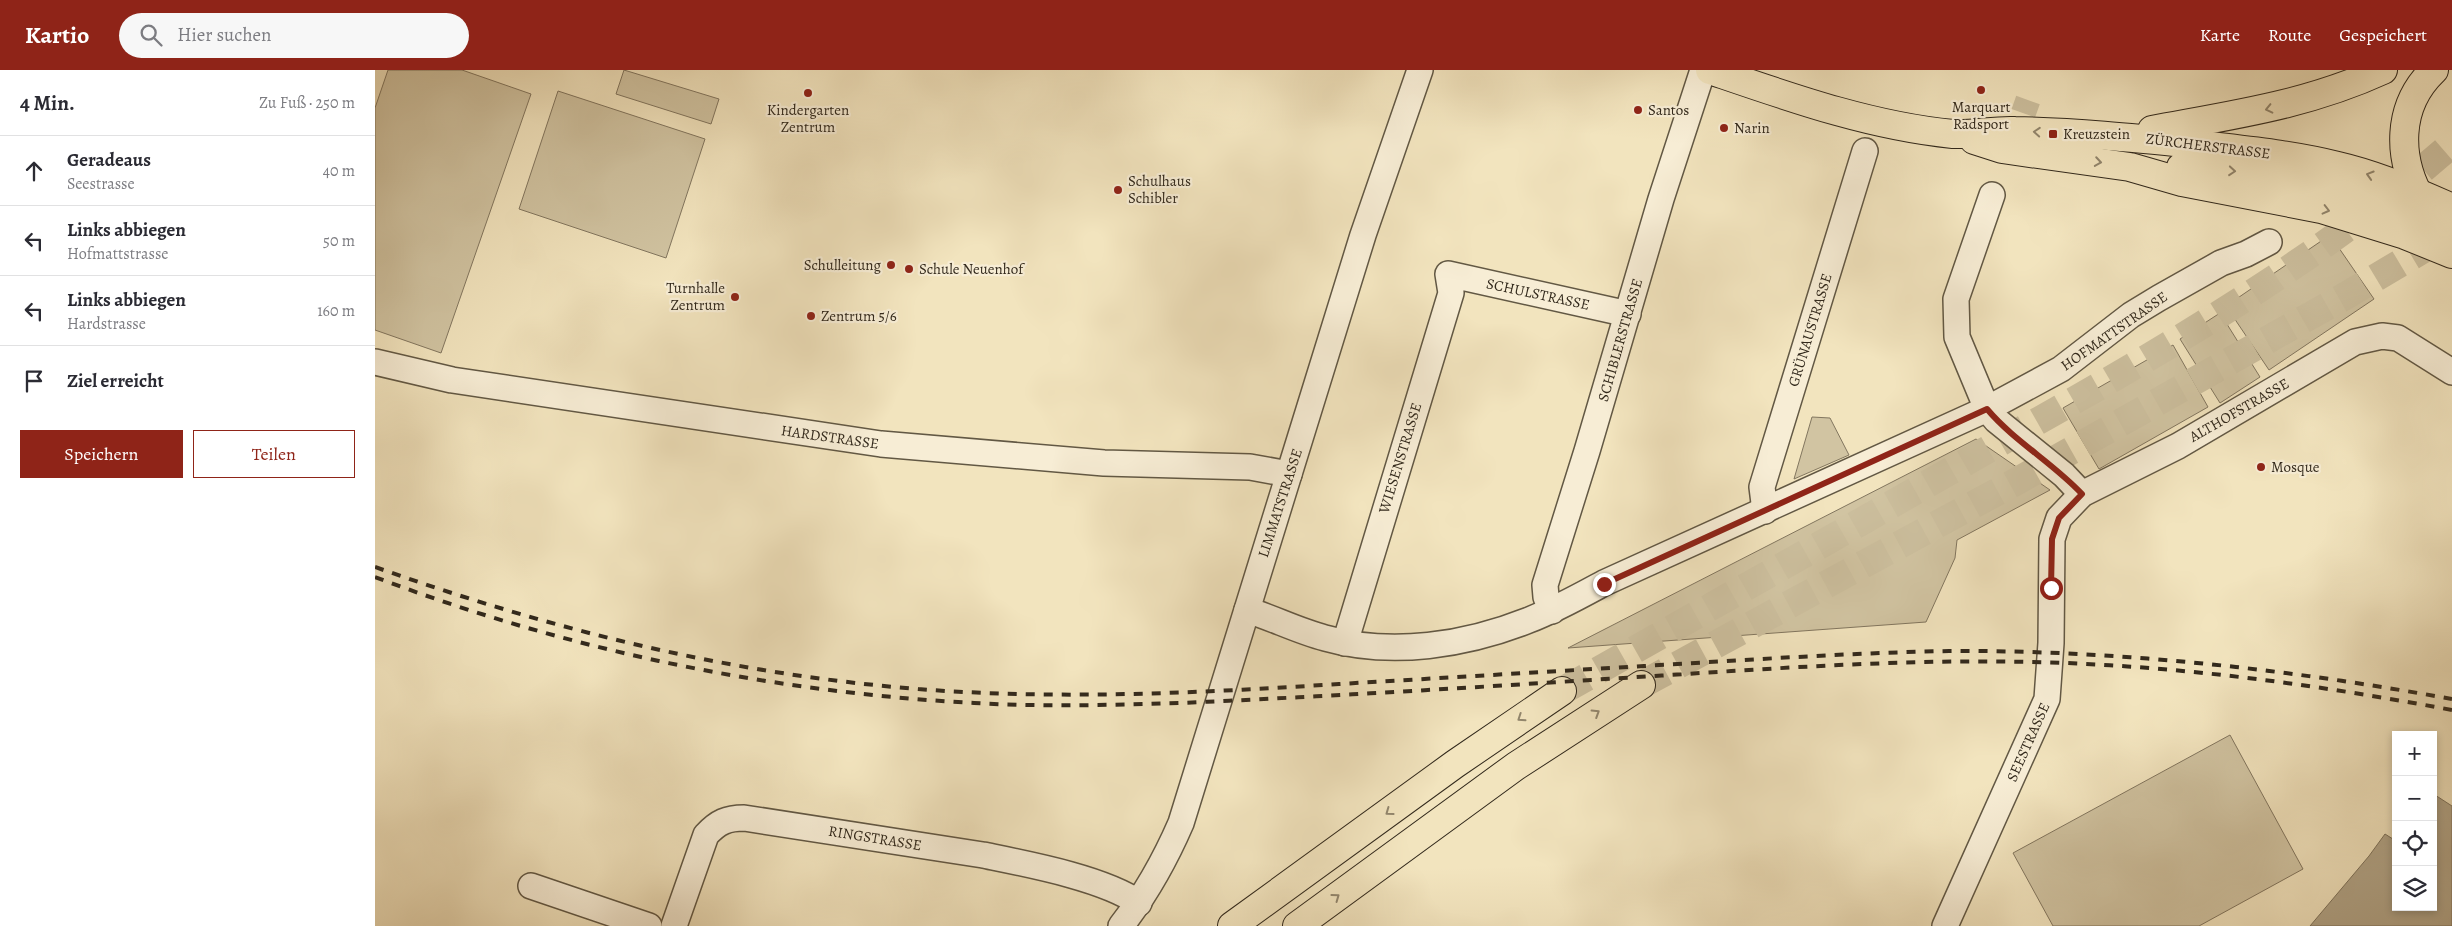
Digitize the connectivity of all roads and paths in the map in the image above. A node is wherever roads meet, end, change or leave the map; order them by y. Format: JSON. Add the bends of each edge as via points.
{"nodes":[{"id":1,"x":1420,"y":70,"type":"edge"},
{"id":2,"x":1703,"y":70,"type":"edge"},
{"id":3,"x":1710,"y":70,"type":"edge"},
{"id":4,"x":2383,"y":70,"type":"edge"},
{"id":5,"x":2433,"y":70,"type":"edge"},
{"id":6,"x":1956,"y":134,"type":"junction"},
{"id":7,"x":2121,"y":136,"type":"junction"},
{"id":8,"x":1865,"y":151,"type":"dead end"},
{"id":9,"x":2130,"y":167,"type":"junction"},
{"id":10,"x":2416,"y":191,"type":"junction"},
{"id":11,"x":1991,"y":195,"type":"dead end"},
{"id":12,"x":2446,"y":218,"type":"edge"},
{"id":13,"x":2269,"y":242,"type":"dead end"},
{"id":14,"x":2452,"y":243,"type":"edge"},
{"id":15,"x":2452,"y":254,"type":"edge"},
{"id":16,"x":1448,"y":274,"type":"joint"},
{"id":17,"x":1628,"y":314,"type":"junction"},
{"id":18,"x":375,"y":362,"type":"edge"},
{"id":19,"x":2452,"y":372,"type":"edge"},
{"id":20,"x":1987,"y":409,"type":"junction"},
{"id":21,"x":1289,"y":474,"type":"junction"},
{"id":22,"x":2082,"y":494,"type":"junction"},
{"id":23,"x":1765,"y":511,"type":"junction"},
{"id":24,"x":1247,"y":610,"type":"junction"},
{"id":25,"x":1552,"y":611,"type":"junction"},
{"id":26,"x":1345,"y":643,"type":"junction"},
{"id":27,"x":1641,"y":685,"type":"tunnel mouth"},
{"id":28,"x":1562,"y":691,"type":"tunnel mouth"},
{"id":29,"x":531,"y":886,"type":"dead end"},
{"id":30,"x":1139,"y":903,"type":"junction"},
{"id":31,"x":649,"y":926,"type":"edge"},
{"id":32,"x":674,"y":926,"type":"edge"},
{"id":33,"x":1121,"y":926,"type":"edge"},
{"id":34,"x":1232,"y":926,"type":"edge"},
{"id":35,"x":1297,"y":926,"type":"edge"},
{"id":36,"x":1945,"y":926,"type":"edge"}],
"edges":[{"from":1,"to":21,"type":"street","name":"LIMMATSTRASSE","via":[[1363,235]]},
{"from":2,"to":17,"type":"street","name":"SCHIBLERSTRASSE"},
{"from":3,"to":6,"type":"main road","name":"ZÜRCHERSTRASSE","via":[[1876,121]]},
{"from":4,"to":7,"type":"main road","one_way":true,"via":[[2316,96],[2237,116]]},
{"from":5,"to":10,"type":"main road","via":[[2415,91],[2408,114],[2405,155],[2407,171]]},
{"from":7,"to":6,"type":"main road","name":"ZÜRCHERSTRASSE","one_way":true,"via":[[2013,131]]},
{"from":6,"to":9,"type":"main road","name":"ZÜRCHERSTRASSE","one_way":true,"via":[[2002,149]]},
{"from":10,"to":7,"type":"main road","name":"ZÜRCHERSTRASSE","one_way":true,"via":[[2339,166],[2302,158]]},
{"from":8,"to":23,"type":"street","name":"GRÜNAUSTRASSE","via":[[1762,487]]},
{"from":9,"to":12,"type":"main road","name":"ZÜRCHERSTRASSE","one_way":true,"via":[[2184,167],[2278,177],[2331,187]]},
{"from":9,"to":15,"type":"main road","name":"ZÜRCHERSTRASSE","one_way":true,"via":[[2182,182],[2348,216]]},
{"from":10,"to":12,"type":"main road"},
{"from":11,"to":20,"type":"street","via":[[1956,298],[1955,318],[1957,337]]},
{"from":12,"to":14,"type":"main road"},
{"from":13,"to":20,"type":"street","name":"HOFMATTSTRASSE","via":[[2221,263],[2159,298],[2061,369]]},
{"from":16,"to":17,"type":"street","name":"SCHULSTRASSE"},
{"from":16,"to":26,"type":"street","name":"WIESENSTRASSE","via":[[1451,293]]},
{"from":17,"to":25,"type":"street","name":"SCHIBLERSTRASSE","via":[[1545,585],[1545,597]]},
{"from":18,"to":21,"type":"street","name":"HARDSTRASSE","via":[[452,380],[881,444],[1104,463],[1250,467]]},
{"from":19,"to":22,"type":"street","name":"ALTHOFSTRASSE","via":[[2397,338],[2382,336],[2355,342],[2178,446]]},
{"from":20,"to":22,"type":"street"},
{"from":20,"to":23,"type":"street"},
{"from":21,"to":24,"type":"street","name":"LIMMATSTRASSE"},
{"from":22,"to":36,"type":"street","name":"SEESTRASSE","via":[[2059,518],[2052,539],[2047,699]]},
{"from":23,"to":25,"type":"street"},
{"from":24,"to":26,"type":"street"},
{"from":24,"to":30,"type":"street","name":"LIMMATSTRASSE","via":[[1181,822],[1158,873]]},
{"from":25,"to":26,"type":"street","via":[[1504,630],[1451,643],[1399,648]]},
{"from":35,"to":27,"type":"main road","one_way":true,"via":[[1508,772]]},
{"from":28,"to":34,"type":"main road","one_way":true},
{"from":29,"to":31,"type":"street"},
{"from":30,"to":32,"type":"street","name":"RINGSTRASSE","via":[[1114,889],[983,855],[728,818],[707,835]]},
{"from":30,"to":33,"type":"street","name":"LIMMATSTRASSE"}]}
